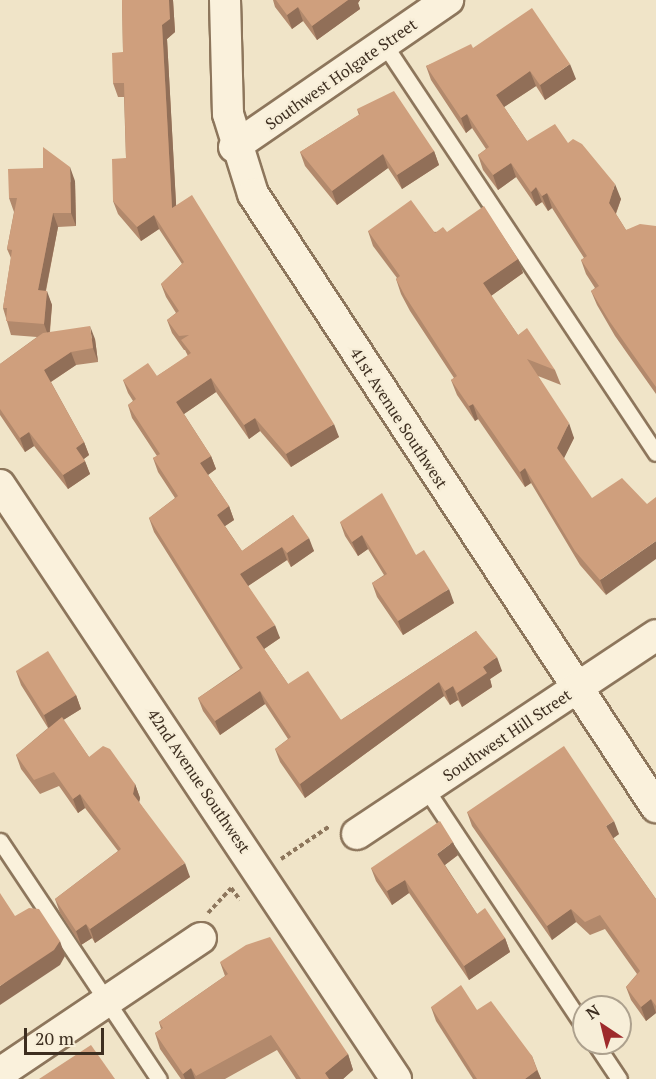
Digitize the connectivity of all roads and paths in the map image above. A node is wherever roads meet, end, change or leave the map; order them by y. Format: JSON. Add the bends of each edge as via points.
{"nodes":[{"id":1,"x":225,"y":0,"type":"edge"},
{"id":2,"x":448,"y":0,"type":"edge"},
{"id":3,"x":422,"y":9,"type":"edge"},
{"id":4,"x":384,"y":44,"type":"junction"},
{"id":5,"x":234,"y":147,"type":"junction"},
{"id":6,"x":656,"y":453,"type":"edge"},
{"id":7,"x":0,"y":485,"type":"edge"},
{"id":8,"x":656,"y":635,"type":"edge"},
{"id":9,"x":577,"y":689,"type":"junction"},
{"id":10,"x":426,"y":789,"type":"junction"},
{"id":11,"x":656,"y":807,"type":"edge"},
{"id":12,"x":345,"y":829,"type":"joint"},
{"id":13,"x":0,"y":841,"type":"edge"},
{"id":14,"x":278,"y":861,"type":"dead end"},
{"id":15,"x":240,"y":900,"type":"dead end"},
{"id":16,"x":203,"y":928,"type":"joint"},
{"id":17,"x":107,"y":1001,"type":"junction"},
{"id":18,"x":572,"y":1009,"type":"edge"},
{"id":19,"x":603,"y":1055,"type":"edge"},
{"id":20,"x":0,"y":1073,"type":"edge"},
{"id":21,"x":159,"y":1079,"type":"edge"},
{"id":22,"x":396,"y":1079,"type":"edge"},
{"id":23,"x":619,"y":1079,"type":"edge"}],
"edges":[{"from":1,"to":5,"type":"street","name":"41st Avenue Southwest"},
{"from":2,"to":3,"type":"street","name":"Southwest Holgate Street"},
{"from":3,"to":4,"type":"street","name":"Southwest Holgate Street"},
{"from":4,"to":5,"type":"street","name":"Southwest Holgate Street"},
{"from":4,"to":6,"type":"lane"},
{"from":5,"to":9,"type":"street","name":"41st Avenue Southwest","via":[[253,194]]},
{"from":7,"to":22,"type":"street","name":"42nd Avenue Southwest"},
{"from":8,"to":9,"type":"street","name":"Southwest Hill Street"},
{"from":9,"to":10,"type":"street","name":"Southwest Hill Street"},
{"from":9,"to":11,"type":"street","name":"41st Avenue Southwest"},
{"from":10,"to":12,"type":"street","name":"Southwest Hill Street"},
{"from":10,"to":18,"type":"lane"},
{"from":12,"to":14,"type":"path"},
{"from":13,"to":17,"type":"lane"},
{"from":15,"to":16,"type":"path","via":[[231,888],[216,899]]},
{"from":16,"to":17,"type":"street"},
{"from":17,"to":20,"type":"street"},
{"from":17,"to":21,"type":"lane"},
{"from":19,"to":23,"type":"lane"}]}
